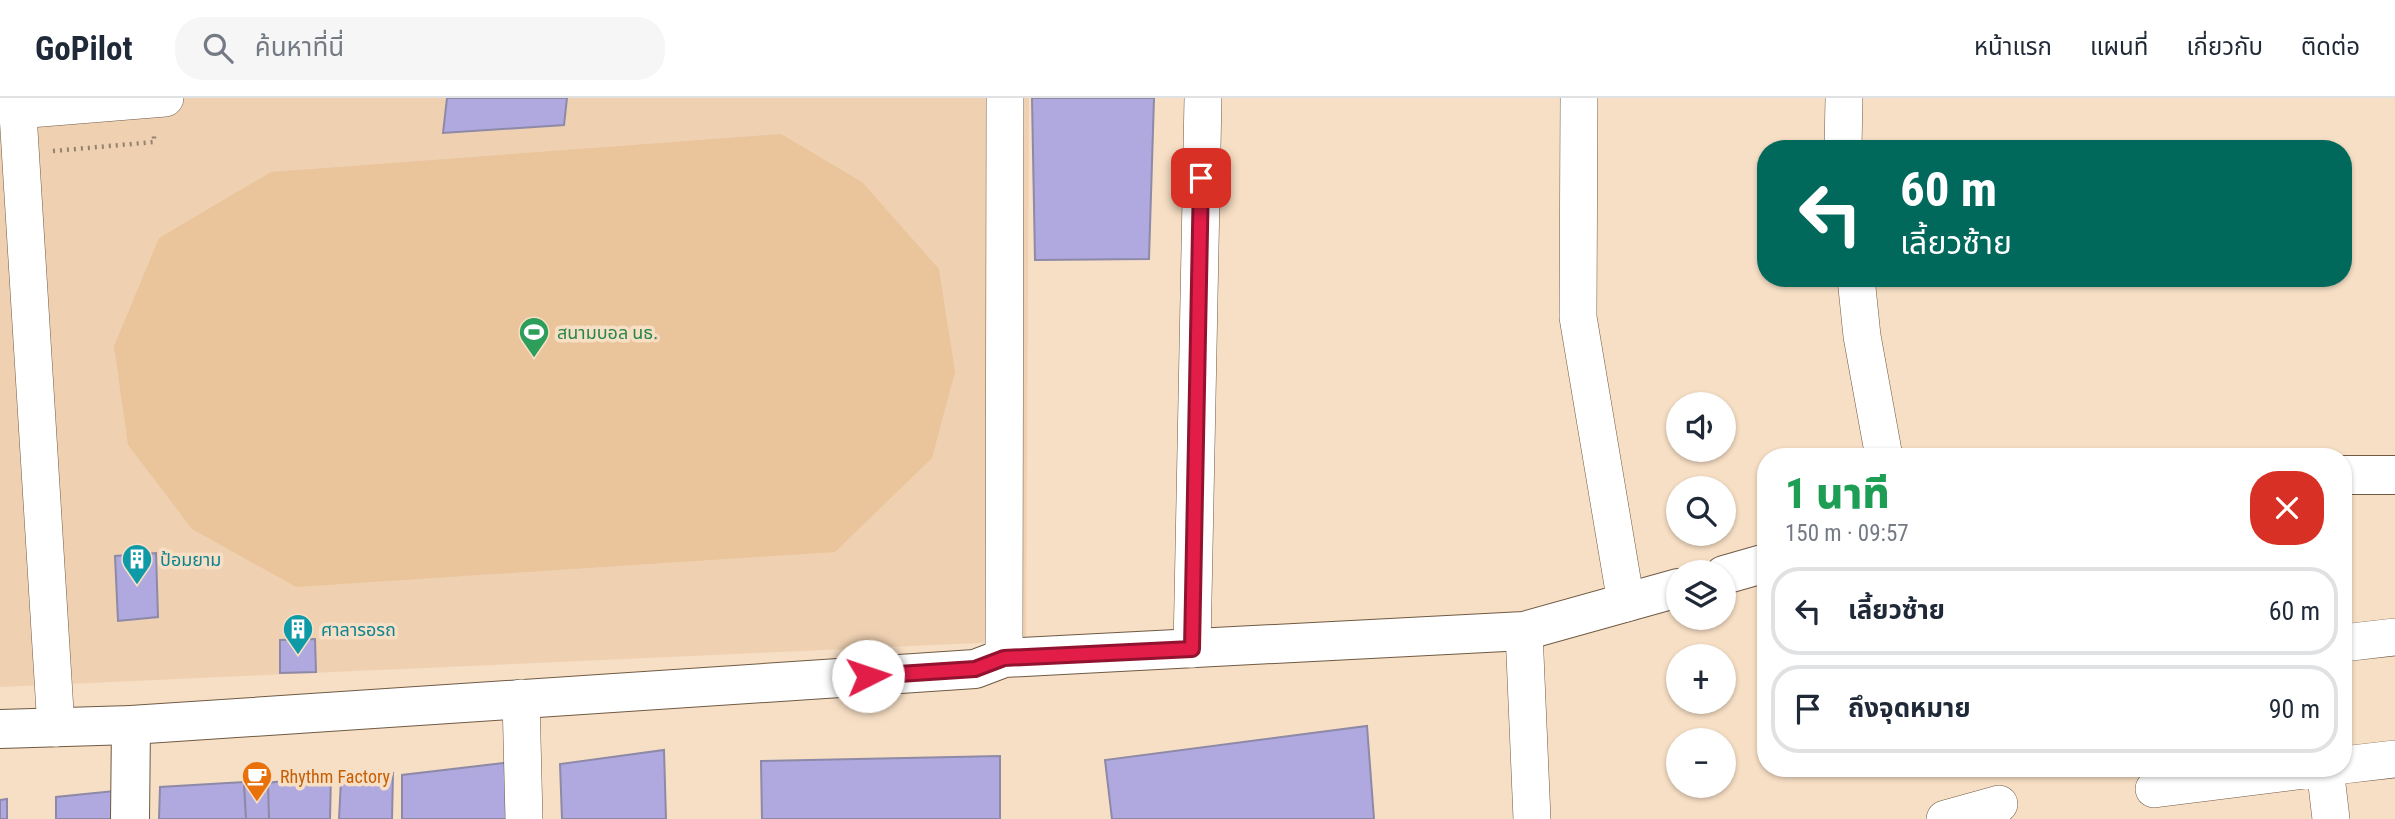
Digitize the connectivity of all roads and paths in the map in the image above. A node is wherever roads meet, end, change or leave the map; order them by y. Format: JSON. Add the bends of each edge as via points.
{"nodes":[{"id":1,"x":165,"y":98,"type":"edge"},
{"id":2,"x":1005,"y":98,"type":"edge"},
{"id":3,"x":1203,"y":98,"type":"edge"},
{"id":4,"x":1579,"y":98,"type":"edge"},
{"id":5,"x":1844,"y":98,"type":"edge"},
{"id":6,"x":17,"y":104,"type":"edge"},
{"id":7,"x":1843,"y":140,"type":"edge"},
{"id":8,"x":1857,"y":287,"type":"edge"},
{"id":9,"x":1882,"y":448,"type":"edge"},
{"id":10,"x":2352,"y":475,"type":"edge"},
{"id":11,"x":2395,"y":475,"type":"edge"},
{"id":12,"x":1757,"y":565,"type":"edge"},
{"id":13,"x":1736,"y":571,"type":"edge"},
{"id":14,"x":1666,"y":591,"type":"edge"},
{"id":15,"x":1626,"y":603,"type":"junction"},
{"id":16,"x":1524,"y":631,"type":"junction"},
{"id":17,"x":2395,"y":637,"type":"edge"},
{"id":18,"x":2352,"y":642,"type":"edge"},
{"id":19,"x":1192,"y":649,"type":"junction"},
{"id":20,"x":1004,"y":658,"type":"junction"},
{"id":21,"x":521,"y":698,"type":"junction"},
{"id":22,"x":131,"y":725,"type":"junction"},
{"id":23,"x":56,"y":728,"type":"junction"},
{"id":24,"x":0,"y":729,"type":"edge"},
{"id":25,"x":2395,"y":759,"type":"edge"},
{"id":26,"x":2352,"y":764,"type":"edge"},
{"id":27,"x":2251,"y":777,"type":"edge"},
{"id":28,"x":2324,"y":777,"type":"edge"},
{"id":29,"x":2154,"y":789,"type":"dead end"},
{"id":30,"x":1999,"y":804,"type":"dead end"},
{"id":31,"x":130,"y":819,"type":"edge"},
{"id":32,"x":524,"y":819,"type":"edge"},
{"id":33,"x":1532,"y":819,"type":"edge"},
{"id":34,"x":1945,"y":819,"type":"edge"},
{"id":35,"x":2331,"y":819,"type":"edge"}],
"edges":[{"from":1,"to":6,"type":"street"},
{"from":2,"to":20,"type":"street"},
{"from":3,"to":19,"type":"street"},
{"from":4,"to":15,"type":"street","via":[[1578,317]]},
{"from":5,"to":7,"type":"street"},
{"from":6,"to":23,"type":"street"},
{"from":8,"to":9,"type":"street"},
{"from":10,"to":11,"type":"main road"},
{"from":12,"to":13,"type":"main road"},
{"from":14,"to":15,"type":"main road"},
{"from":15,"to":16,"type":"main road"},
{"from":16,"to":19,"type":"main road"},
{"from":16,"to":33,"type":"street"},
{"from":17,"to":18,"type":"street"},
{"from":19,"to":20,"type":"main road"},
{"from":20,"to":21,"type":"main road","via":[[975,669]]},
{"from":21,"to":22,"type":"main road"},
{"from":21,"to":32,"type":"street"},
{"from":22,"to":23,"type":"main road"},
{"from":22,"to":31,"type":"main road"},
{"from":23,"to":24,"type":"main road"},
{"from":25,"to":26,"type":"street"},
{"from":27,"to":29,"type":"street"},
{"from":28,"to":35,"type":"street"},
{"from":30,"to":34,"type":"street"}]}
